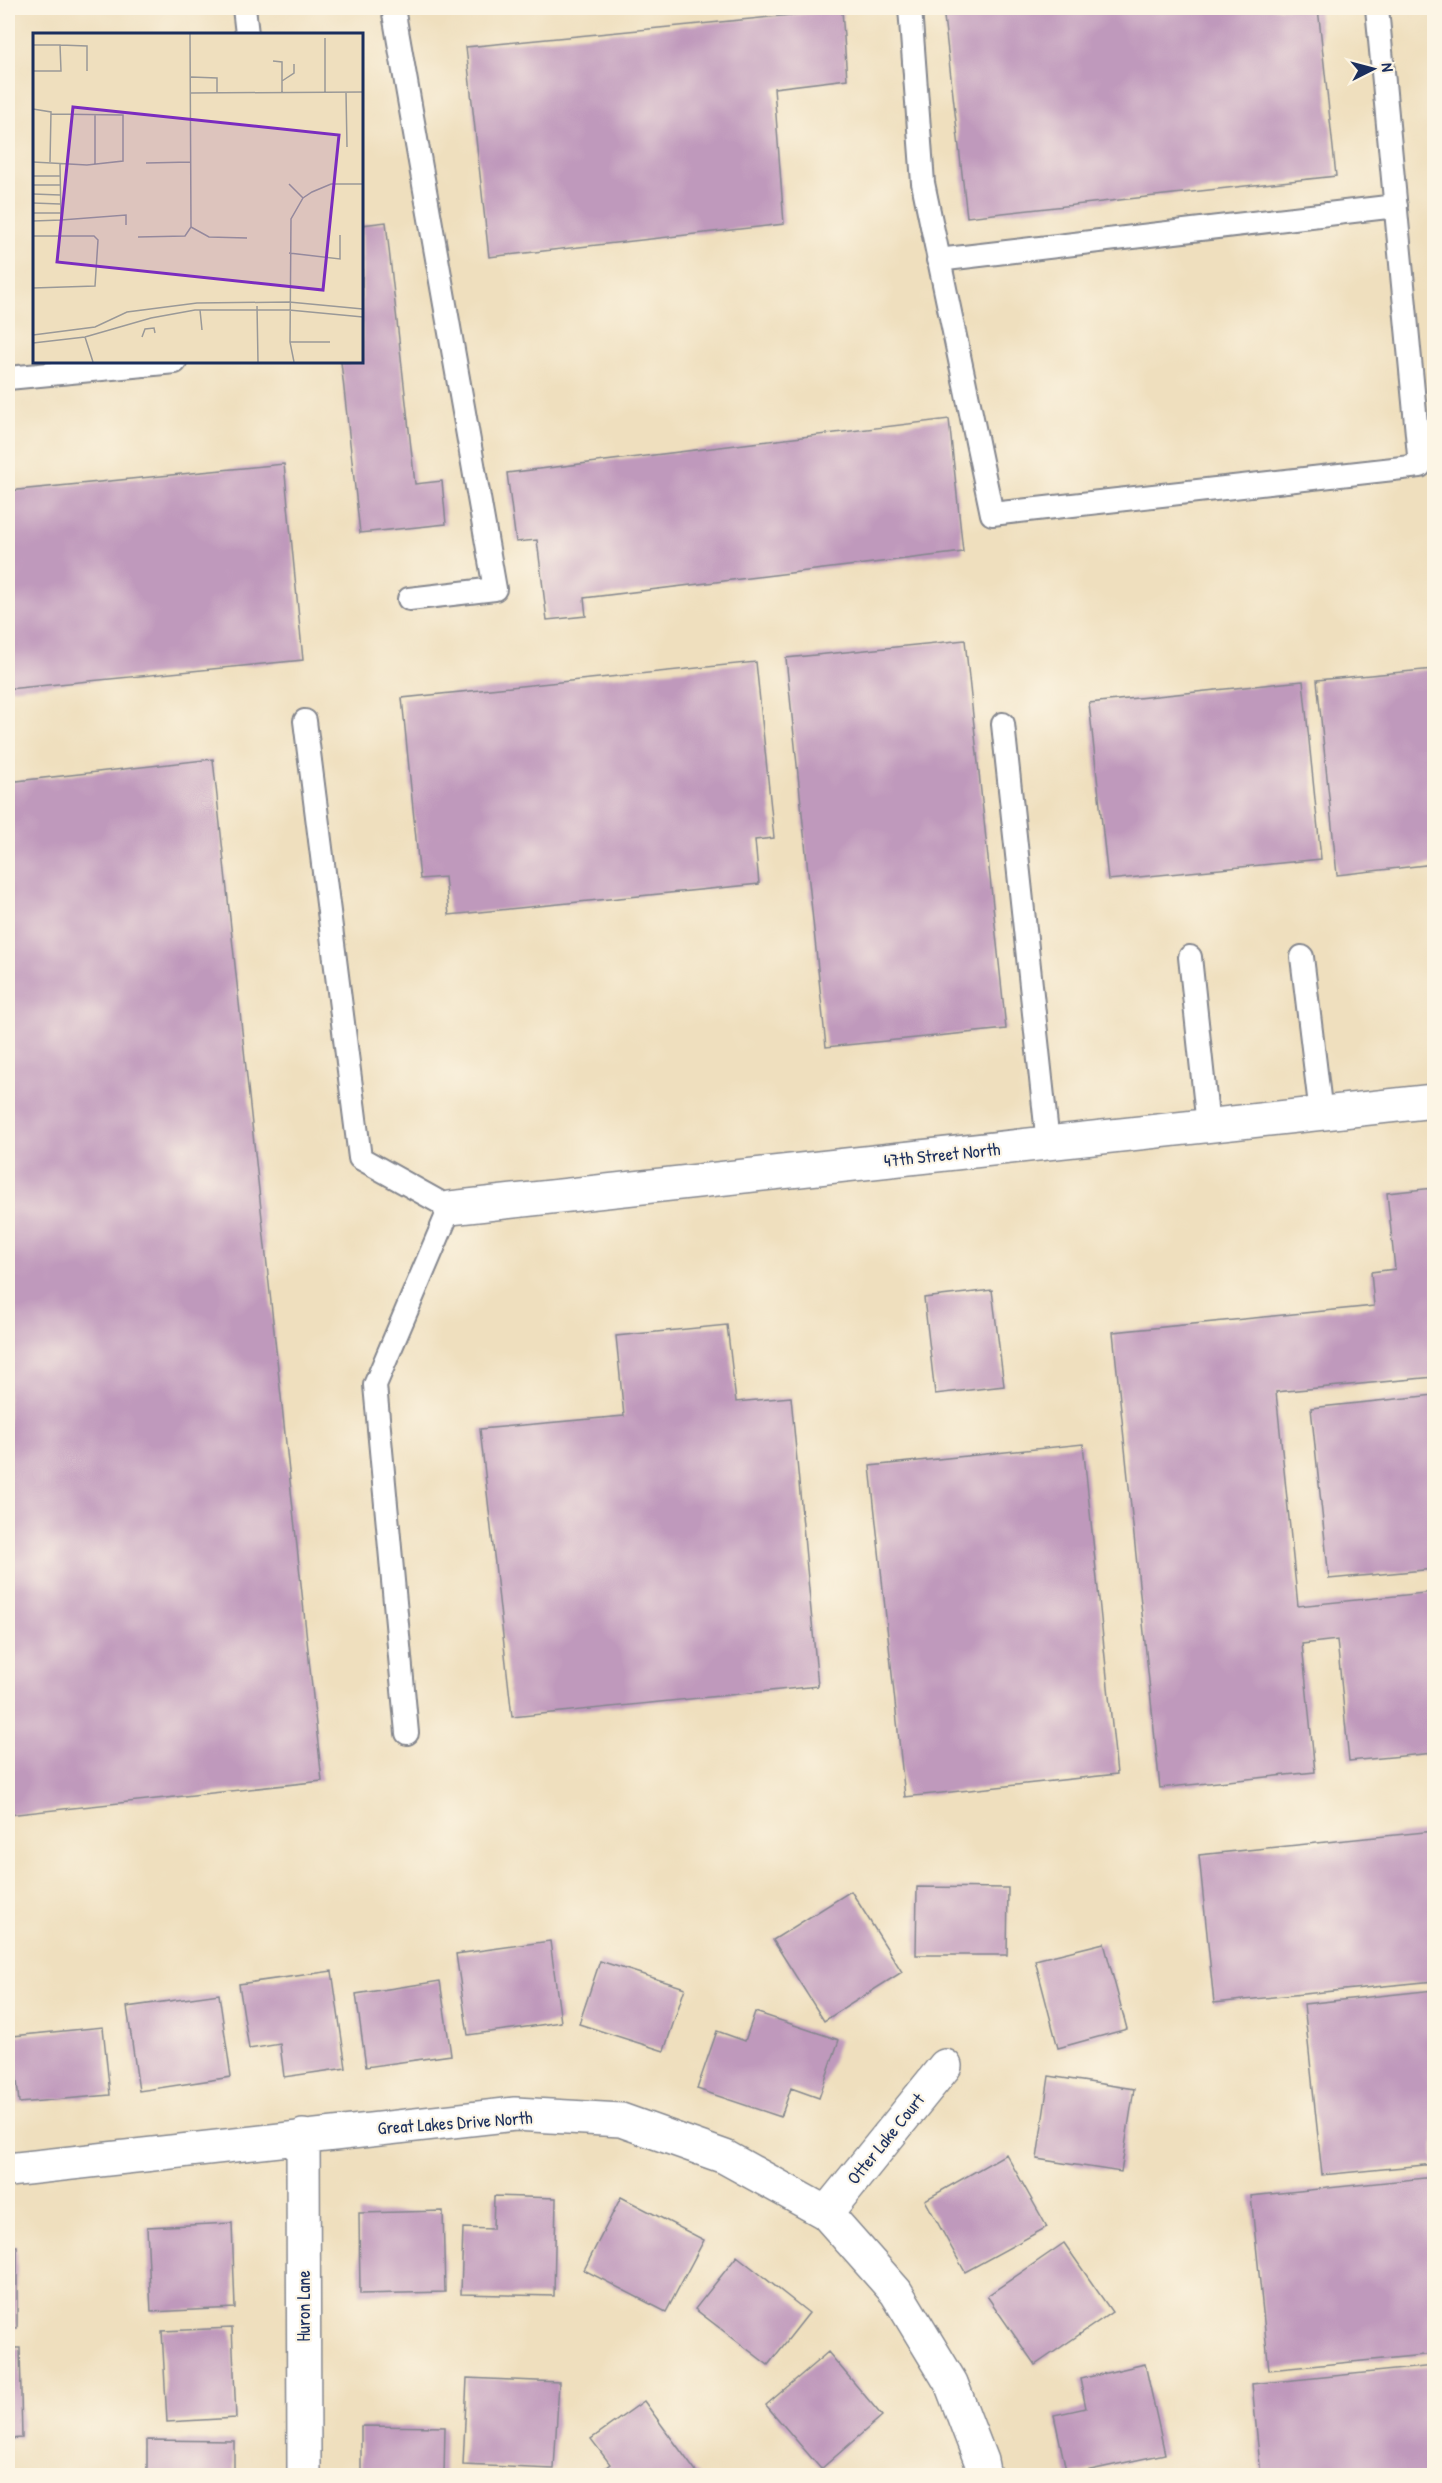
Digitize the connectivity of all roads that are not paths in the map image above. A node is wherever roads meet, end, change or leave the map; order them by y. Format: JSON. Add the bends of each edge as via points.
{"nodes":[{"id":1,"x":244,"y":8,"type":"edge"},
{"id":2,"x":393,"y":8,"type":"edge"},
{"id":3,"x":910,"y":8,"type":"edge"},
{"id":4,"x":1377,"y":8,"type":"edge"},
{"id":5,"x":247,"y":33,"type":"edge"},
{"id":6,"x":1395,"y":206,"type":"junction"},
{"id":7,"x":939,"y":260,"type":"junction"},
{"id":8,"x":165,"y":363,"type":"edge"},
{"id":9,"x":8,"y":378,"type":"edge"},
{"id":10,"x":409,"y":598,"type":"dead end"},
{"id":11,"x":305,"y":721,"type":"dead end"},
{"id":12,"x":1003,"y":724,"type":"dead end"},
{"id":13,"x":1190,"y":957,"type":"dead end"},
{"id":14,"x":1302,"y":957,"type":"dead end"},
{"id":15,"x":1434,"y":1101,"type":"edge"},
{"id":16,"x":1321,"y":1114,"type":"junction"},
{"id":17,"x":1208,"y":1126,"type":"junction"},
{"id":18,"x":1048,"y":1144,"type":"junction"},
{"id":19,"x":450,"y":1208,"type":"junction"},
{"id":20,"x":407,"y":1733,"type":"dead end"},
{"id":21,"x":945,"y":2066,"type":"dead end"},
{"id":22,"x":303,"y":2136,"type":"junction"},
{"id":23,"x":8,"y":2170,"type":"edge"},
{"id":24,"x":826,"y":2213,"type":"junction"},
{"id":25,"x":304,"y":2475,"type":"edge"},
{"id":26,"x":984,"y":2475,"type":"edge"}],
"edges":[{"from":1,"to":5,"type":"lane"},
{"from":2,"to":10,"type":"lane","via":[[495,589]]},
{"from":3,"to":7,"type":"lane","via":[[923,183]]},
{"from":4,"to":6,"type":"lane"},
{"from":6,"to":7,"type":"lane"},
{"from":6,"to":7,"type":"lane","via":[[1420,466],[992,514]]},
{"from":8,"to":9,"type":"lane"},
{"from":11,"to":19,"type":"lane","via":[[360,1158]]},
{"from":12,"to":18,"type":"lane"},
{"from":13,"to":17,"type":"lane"},
{"from":14,"to":16,"type":"lane"},
{"from":15,"to":16,"type":"street","name":"47th Street North"},
{"from":16,"to":17,"type":"street","name":"47th Street North"},
{"from":17,"to":18,"type":"street","name":"47th Street North"},
{"from":18,"to":19,"type":"street","name":"47th Street North"},
{"from":19,"to":20,"type":"lane","via":[[375,1385]]},
{"from":21,"to":24,"type":"street","name":"Otter Lake Court"},
{"from":22,"to":23,"type":"street","name":"Great Lakes Drive North"},
{"from":22,"to":24,"type":"street","name":"Great Lakes Drive North","via":[[515,2114],[621,2120],[725,2157]]},
{"from":22,"to":25,"type":"street","name":"Huron Lane"},
{"from":24,"to":26,"type":"street","name":"Great Lakes Drive North","via":[[896,2292],[951,2383]]}]}
